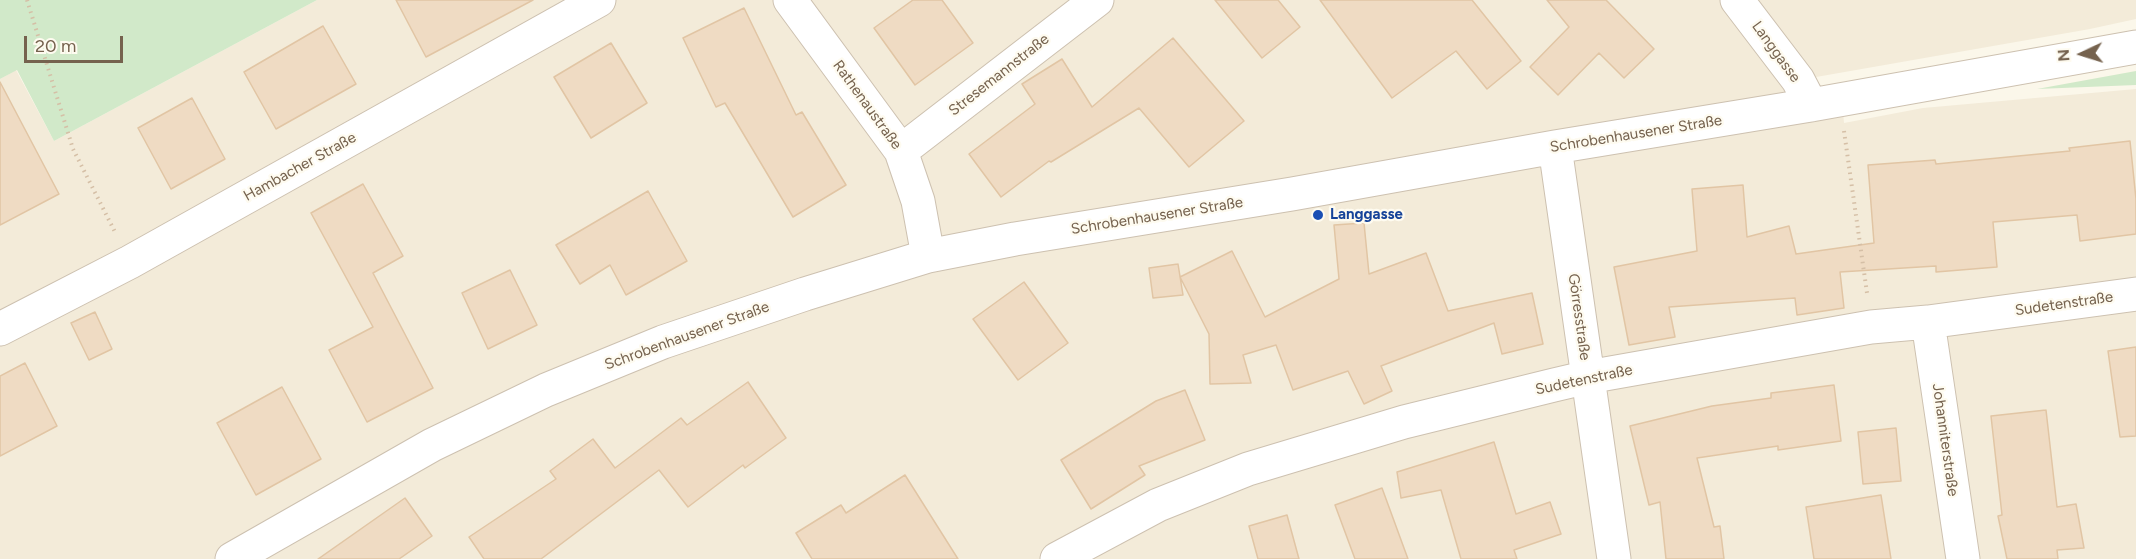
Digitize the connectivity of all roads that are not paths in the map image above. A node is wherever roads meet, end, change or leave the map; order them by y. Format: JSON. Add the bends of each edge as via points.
{"nodes":[{"id":1,"x":599,"y":0,"type":"edge"},
{"id":2,"x":790,"y":0,"type":"edge"},
{"id":3,"x":1097,"y":0,"type":"edge"},
{"id":4,"x":1737,"y":0,"type":"edge"},
{"id":5,"x":2136,"y":47,"type":"edge"},
{"id":6,"x":1827,"y":102,"type":"junction"},
{"id":7,"x":1555,"y":147,"type":"junction"},
{"id":8,"x":901,"y":150,"type":"junction"},
{"id":9,"x":928,"y":256,"type":"junction"},
{"id":10,"x":2136,"y":294,"type":"edge"},
{"id":11,"x":1928,"y":322,"type":"junction"},
{"id":12,"x":0,"y":329,"type":"edge"},
{"id":13,"x":1588,"y":377,"type":"junction"},
{"id":14,"x":232,"y":559,"type":"edge"},
{"id":15,"x":1057,"y":559,"type":"edge"},
{"id":16,"x":1614,"y":559,"type":"edge"},
{"id":17,"x":1963,"y":559,"type":"edge"}],
"edges":[{"from":1,"to":12,"type":"street","name":"Hambacher Straße","via":[[130,262]]},
{"from":2,"to":8,"type":"street","name":"Rathenaustraße"},
{"from":3,"to":8,"type":"street","name":"Stresemannstraße"},
{"from":4,"to":6,"type":"street","name":"Langgasse","via":[[1798,81]]},
{"from":5,"to":6,"type":"street","name":"Schrobenhausener Straße"},
{"from":6,"to":7,"type":"street","name":"Schrobenhausener Straße"},
{"from":7,"to":9,"type":"street","name":"Schrobenhausener Straße"},
{"from":7,"to":13,"type":"street","name":"Görresstraße"},
{"from":8,"to":9,"type":"street","name":"Rathenaustraße","via":[[918,201]]},
{"from":9,"to":14,"type":"street","name":"Schrobenhausener Straße","via":[[663,342],[546,390],[432,445]]},
{"from":10,"to":11,"type":"street","name":"Sudetenstraße"},
{"from":11,"to":13,"type":"street","name":"Sudetenstraße","via":[[1871,327]]},
{"from":11,"to":17,"type":"street","name":"Johanniterstraße"},
{"from":13,"to":15,"type":"street","name":"Sudetenstraße","via":[[1404,422],[1248,469],[1158,505]]},
{"from":13,"to":16,"type":"street","name":"Görresstraße"}]}
